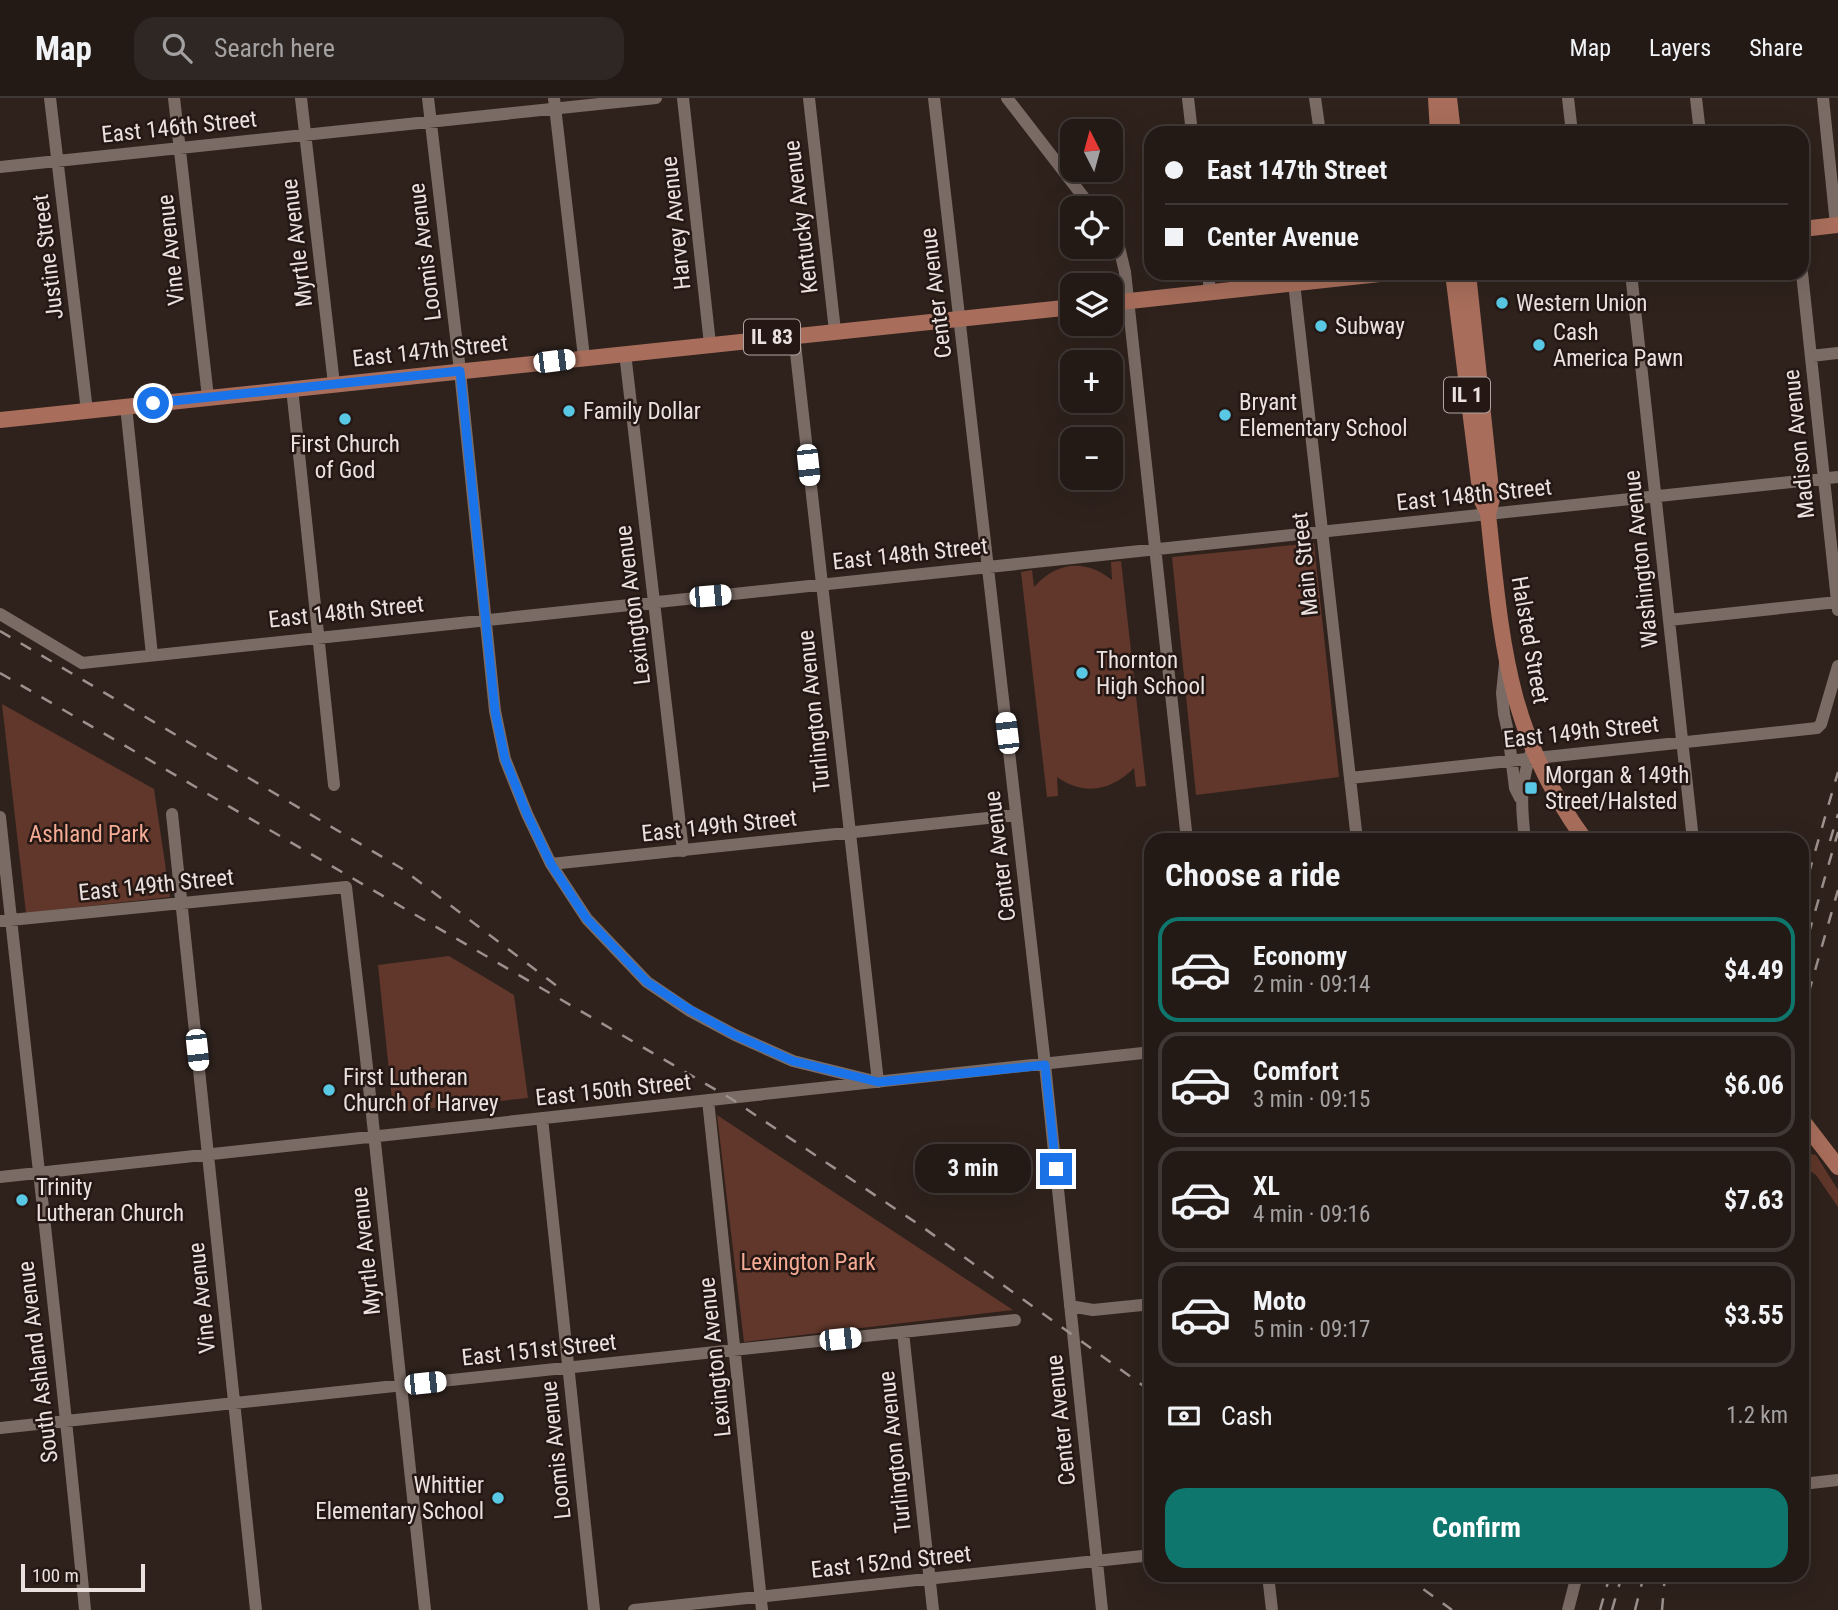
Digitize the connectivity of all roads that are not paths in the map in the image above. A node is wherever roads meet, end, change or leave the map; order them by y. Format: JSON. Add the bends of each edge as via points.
{"nodes":[{"id":1,"x":50,"y":98,"type":"edge"},
{"id":2,"x":174,"y":98,"type":"edge"},
{"id":3,"x":301,"y":98,"type":"edge"},
{"id":4,"x":428,"y":98,"type":"edge"},
{"id":5,"x":656,"y":98,"type":"edge"},
{"id":6,"x":683,"y":98,"type":"edge"},
{"id":7,"x":809,"y":98,"type":"edge"},
{"id":8,"x":934,"y":98,"type":"edge"},
{"id":9,"x":1007,"y":98,"type":"edge"},
{"id":10,"x":1188,"y":98,"type":"edge"},
{"id":11,"x":1315,"y":98,"type":"edge"},
{"id":12,"x":1436,"y":98,"type":"edge"},
{"id":13,"x":1448,"y":98,"type":"edge"},
{"id":14,"x":1568,"y":98,"type":"edge"},
{"id":15,"x":1696,"y":98,"type":"edge"},
{"id":16,"x":1823,"y":98,"type":"edge"},
{"id":17,"x":555,"y":103,"type":"edge"},
{"id":18,"x":430,"y":122,"type":"junction"},
{"id":19,"x":1191,"y":126,"type":"edge"},
{"id":20,"x":1319,"y":126,"type":"edge"},
{"id":21,"x":1438,"y":126,"type":"edge"},
{"id":22,"x":1452,"y":126,"type":"edge"},
{"id":23,"x":1571,"y":126,"type":"edge"},
{"id":24,"x":1699,"y":126,"type":"edge"},
{"id":25,"x":305,"y":135,"type":"junction"},
{"id":26,"x":180,"y":148,"type":"junction"},
{"id":27,"x":58,"y":161,"type":"junction"},
{"id":28,"x":0,"y":167,"type":"edge"},
{"id":29,"x":1083,"y":196,"type":"edge"},
{"id":30,"x":1837,"y":225,"type":"edge"},
{"id":31,"x":1809,"y":228,"type":"edge"},
{"id":32,"x":1121,"y":259,"type":"edge"},
{"id":33,"x":1209,"y":280,"type":"edge"},
{"id":34,"x":1312,"y":280,"type":"edge"},
{"id":35,"x":1454,"y":280,"type":"edge"},
{"id":36,"x":1469,"y":280,"type":"edge"},
{"id":37,"x":1632,"y":280,"type":"edge"},
{"id":38,"x":1803,"y":280,"type":"edge"},
{"id":39,"x":1294,"y":283,"type":"junction"},
{"id":40,"x":1210,"y":292,"type":"junction"},
{"id":41,"x":1128,"y":301,"type":"junction"},
{"id":42,"x":1123,"y":302,"type":"edge"},
{"id":43,"x":1060,"y":308,"type":"edge"},
{"id":44,"x":960,"y":317,"type":"junction"},
{"id":45,"x":835,"y":331,"type":"junction"},
{"id":46,"x":794,"y":335,"type":"junction"},
{"id":47,"x":710,"y":344,"type":"junction"},
{"id":48,"x":625,"y":353,"type":"junction"},
{"id":49,"x":1838,"y":353,"type":"edge"},
{"id":50,"x":1811,"y":356,"type":"junction"},
{"id":51,"x":584,"y":357,"type":"junction"},
{"id":52,"x":460,"y":371,"type":"junction"},
{"id":53,"x":334,"y":384,"type":"junction"},
{"id":54,"x":292,"y":388,"type":"junction"},
{"id":55,"x":208,"y":397,"type":"junction"},
{"id":56,"x":126,"y":406,"type":"junction"},
{"id":57,"x":87,"y":411,"type":"junction"},
{"id":58,"x":0,"y":420,"type":"edge"},
{"id":59,"x":1838,"y":477,"type":"edge"},
{"id":60,"x":1824,"y":478,"type":"junction"},
{"id":61,"x":1655,"y":497,"type":"junction"},
{"id":62,"x":1489,"y":514,"type":"junction"},
{"id":63,"x":1323,"y":531,"type":"junction"},
{"id":64,"x":1155,"y":549,"type":"junction"},
{"id":65,"x":988,"y":567,"type":"junction"},
{"id":66,"x":821,"y":585,"type":"junction"},
{"id":67,"x":654,"y":601,"type":"junction"},
{"id":68,"x":1837,"y":602,"type":"edge"},
{"id":69,"x":1838,"y":610,"type":"edge"},
{"id":70,"x":0,"y":614,"type":"edge"},
{"id":71,"x":486,"y":618,"type":"junction"},
{"id":72,"x":1669,"y":620,"type":"junction"},
{"id":73,"x":318,"y":637,"type":"junction"},
{"id":74,"x":152,"y":655,"type":"junction"},
{"id":75,"x":1505,"y":661,"type":"junction"},
{"id":76,"x":1838,"y":666,"type":"edge"},
{"id":77,"x":1683,"y":742,"type":"junction"},
{"id":78,"x":1532,"y":755,"type":"junction"},
{"id":79,"x":1511,"y":761,"type":"junction"},
{"id":80,"x":1350,"y":778,"type":"junction"},
{"id":81,"x":334,"y":785,"type":"dead end"},
{"id":82,"x":1520,"y":798,"type":"junction"},
{"id":83,"x":172,"y":814,"type":"dead end"},
{"id":84,"x":1016,"y":815,"type":"junction"},
{"id":85,"x":0,"y":817,"type":"edge"},
{"id":86,"x":849,"y":833,"type":"junction"},
{"id":87,"x":1186,"y":833,"type":"edge"},
{"id":88,"x":1356,"y":833,"type":"edge"},
{"id":89,"x":1524,"y":833,"type":"edge"},
{"id":90,"x":1580,"y":833,"type":"edge"},
{"id":91,"x":1692,"y":833,"type":"edge"},
{"id":92,"x":683,"y":851,"type":"junction"},
{"id":93,"x":551,"y":864,"type":"junction"},
{"id":94,"x":346,"y":887,"type":"joint"},
{"id":95,"x":181,"y":903,"type":"junction"},
{"id":96,"x":6,"y":920,"type":"edge"},
{"id":97,"x":1144,"y":1053,"type":"edge"},
{"id":98,"x":1045,"y":1065,"type":"junction"},
{"id":99,"x":878,"y":1082,"type":"junction"},
{"id":100,"x":708,"y":1100,"type":"junction"},
{"id":101,"x":542,"y":1118,"type":"junction"},
{"id":102,"x":1809,"y":1129,"type":"edge"},
{"id":103,"x":375,"y":1136,"type":"junction"},
{"id":104,"x":208,"y":1154,"type":"junction"},
{"id":105,"x":1838,"y":1167,"type":"edge"},
{"id":106,"x":38,"y":1173,"type":"junction"},
{"id":107,"x":0,"y":1177,"type":"edge"},
{"id":108,"x":1144,"y":1305,"type":"edge"},
{"id":109,"x":1070,"y":1306,"type":"junction"},
{"id":110,"x":1015,"y":1320,"type":"dead end"},
{"id":111,"x":903,"y":1332,"type":"junction"},
{"id":112,"x":735,"y":1350,"type":"junction"},
{"id":113,"x":568,"y":1368,"type":"junction"},
{"id":114,"x":401,"y":1386,"type":"junction"},
{"id":115,"x":234,"y":1404,"type":"junction"},
{"id":116,"x":67,"y":1420,"type":"junction"},
{"id":117,"x":0,"y":1428,"type":"edge"},
{"id":118,"x":1838,"y":1480,"type":"edge"},
{"id":119,"x":1809,"y":1484,"type":"edge"},
{"id":120,"x":1144,"y":1556,"type":"edge"},
{"id":121,"x":1097,"y":1561,"type":"junction"},
{"id":122,"x":929,"y":1579,"type":"junction"},
{"id":123,"x":1269,"y":1582,"type":"edge"},
{"id":124,"x":1575,"y":1582,"type":"edge"},
{"id":125,"x":761,"y":1603,"type":"edge"},
{"id":126,"x":85,"y":1610,"type":"edge"},
{"id":127,"x":256,"y":1610,"type":"edge"},
{"id":128,"x":425,"y":1610,"type":"edge"},
{"id":129,"x":594,"y":1610,"type":"edge"},
{"id":130,"x":634,"y":1610,"type":"edge"},
{"id":131,"x":933,"y":1610,"type":"edge"},
{"id":132,"x":1102,"y":1610,"type":"edge"},
{"id":133,"x":1272,"y":1610,"type":"edge"},
{"id":134,"x":1567,"y":1610,"type":"edge"}],
"edges":[{"from":1,"to":27,"type":"street","name":"Justine Street"},
{"from":2,"to":26,"type":"street","name":"Vine Avenue"},
{"from":3,"to":25,"type":"street","name":"Myrtle Avenue"},
{"from":4,"to":18,"type":"street","name":"Loomis Avenue"},
{"from":5,"to":17,"type":"street","name":"East 146th Street"},
{"from":6,"to":47,"type":"street","name":"Harvey Avenue"},
{"from":7,"to":45,"type":"street","name":"Kentucky Avenue"},
{"from":8,"to":44,"type":"street","name":"Center Avenue"},
{"from":9,"to":29,"type":"street"},
{"from":10,"to":19,"type":"street"},
{"from":11,"to":20,"type":"street"},
{"from":12,"to":21,"type":"main road"},
{"from":13,"to":22,"type":"main road"},
{"from":14,"to":23,"type":"street"},
{"from":15,"to":24,"type":"street"},
{"from":16,"to":30,"type":"street"},
{"from":17,"to":18,"type":"street","name":"East 146th Street"},
{"from":17,"to":51,"type":"street"},
{"from":18,"to":25,"type":"street","name":"East 146th Street"},
{"from":18,"to":52,"type":"street","name":"Loomis Avenue"},
{"from":25,"to":26,"type":"street","name":"East 146th Street"},
{"from":25,"to":53,"type":"street","name":"Myrtle Avenue"},
{"from":26,"to":27,"type":"street","name":"East 146th Street"},
{"from":26,"to":55,"type":"street","name":"Vine Avenue"},
{"from":27,"to":28,"type":"street","name":"East 146th Street"},
{"from":27,"to":57,"type":"street","name":"Justine Street"},
{"from":30,"to":31,"type":"main road"},
{"from":32,"to":41,"type":"street"},
{"from":33,"to":40,"type":"street"},
{"from":34,"to":39,"type":"main road"},
{"from":35,"to":62,"type":"main road","name":"Halsted Street","number":"IL 1","via":[[1479,482]]},
{"from":36,"to":62,"type":"main road","name":"Halsted Street","number":"IL 1","via":[[1492,499]]},
{"from":37,"to":61,"type":"street","name":"Washington Avenue"},
{"from":38,"to":50,"type":"street","name":"Madison Avenue"},
{"from":39,"to":40,"type":"main road"},
{"from":39,"to":63,"type":"street","name":"Main Street"},
{"from":40,"to":41,"type":"main road"},
{"from":41,"to":42,"type":"main road"},
{"from":41,"to":64,"type":"street"},
{"from":43,"to":44,"type":"main road","name":"East 147th Street","number":"IL 83"},
{"from":44,"to":45,"type":"main road","name":"East 147th Street","number":"IL 83"},
{"from":44,"to":65,"type":"street","name":"Center Avenue"},
{"from":45,"to":46,"type":"main road","name":"East 147th Street","number":"IL 83"},
{"from":46,"to":47,"type":"main road","name":"East 147th Street","number":"IL 83"},
{"from":46,"to":66,"type":"street","name":"Turlington Avenue"},
{"from":47,"to":48,"type":"main road","name":"East 147th Street","number":"IL 83"},
{"from":48,"to":51,"type":"main road","name":"East 147th Street","number":"IL 83"},
{"from":48,"to":67,"type":"street","name":"Lexington Avenue"},
{"from":49,"to":50,"type":"street"},
{"from":50,"to":60,"type":"street","name":"Madison Avenue"},
{"from":51,"to":52,"type":"main road","name":"East 147th Street","number":"IL 83"},
{"from":52,"to":53,"type":"main road","name":"East 147th Street","number":"IL 83"},
{"from":52,"to":71,"type":"street","name":"Loomis Avenue"},
{"from":53,"to":54,"type":"main road","name":"East 147th Street","number":"IL 83"},
{"from":54,"to":55,"type":"main road","name":"East 147th Street","number":"IL 83"},
{"from":54,"to":73,"type":"street"},
{"from":55,"to":56,"type":"main road","name":"East 147th Street","number":"IL 83"},
{"from":56,"to":57,"type":"main road","name":"East 147th Street","number":"IL 83"},
{"from":56,"to":74,"type":"street"},
{"from":57,"to":58,"type":"main road","name":"East 147th Street","number":"IL 83"},
{"from":59,"to":60,"type":"street","name":"East 148th Street"},
{"from":60,"to":61,"type":"street","name":"East 148th Street"},
{"from":60,"to":68,"type":"street","name":"Madison Avenue"},
{"from":61,"to":62,"type":"street","name":"East 148th Street"},
{"from":61,"to":72,"type":"street","name":"Washington Avenue"},
{"from":62,"to":63,"type":"street","name":"East 148th Street"},
{"from":62,"to":75,"type":"main road","name":"Halsted Street","number":"IL 1"},
{"from":63,"to":64,"type":"street","name":"East 148th Street"},
{"from":63,"to":80,"type":"street","name":"Main Street"},
{"from":64,"to":65,"type":"street","name":"East 148th Street"},
{"from":64,"to":87,"type":"street"},
{"from":65,"to":66,"type":"street","name":"East 148th Street"},
{"from":65,"to":84,"type":"street","name":"Center Avenue"},
{"from":66,"to":67,"type":"street","name":"East 148th Street"},
{"from":66,"to":86,"type":"street","name":"Turlington Avenue"},
{"from":67,"to":71,"type":"street","name":"East 148th Street"},
{"from":67,"to":92,"type":"street","name":"Lexington Avenue"},
{"from":68,"to":69,"type":"street","name":"Madison Avenue"},
{"from":68,"to":72,"type":"street"},
{"from":70,"to":74,"type":"street","name":"East 148th Street","via":[[82,663]]},
{"from":71,"to":73,"type":"street","name":"East 148th Street"},
{"from":71,"to":93,"type":"street","name":"Loomis Avenue","via":[[495,711],[505,759]]},
{"from":72,"to":77,"type":"street","name":"Washington Avenue"},
{"from":73,"to":74,"type":"street","name":"East 148th Street"},
{"from":73,"to":81,"type":"street"},
{"from":75,"to":78,"type":"main road","name":"Halsted Street","number":"IL 1"},
{"from":75,"to":79,"type":"street","via":[[1502,693]]},
{"from":76,"to":77,"type":"street","name":"East 149th Street","via":[[1817,728]]},
{"from":77,"to":78,"type":"street","name":"East 149th Street"},
{"from":77,"to":91,"type":"street","name":"Washington Avenue"},
{"from":78,"to":79,"type":"street","name":"East 149th Street"},
{"from":78,"to":82,"type":"street"},
{"from":78,"to":90,"type":"main road","name":"Halsted Street","number":"IL 1"},
{"from":79,"to":80,"type":"street","name":"East 149th Street"},
{"from":79,"to":82,"type":"street"},
{"from":80,"to":88,"type":"street","name":"Main Street"},
{"from":82,"to":89,"type":"street"},
{"from":83,"to":95,"type":"street","name":"Vine Avenue"},
{"from":84,"to":86,"type":"street","name":"East 149th Street"},
{"from":84,"to":98,"type":"street","name":"Center Avenue"},
{"from":85,"to":96,"type":"street","name":"South Ashland Avenue"},
{"from":86,"to":92,"type":"street","name":"East 149th Street"},
{"from":86,"to":99,"type":"street","name":"Turlington Avenue"},
{"from":92,"to":93,"type":"street","name":"East 149th Street"},
{"from":93,"to":99,"type":"street","name":"Loomis Avenue","via":[[587,919],[647,982],[735,1035],[793,1061]]},
{"from":94,"to":95,"type":"street","name":"East 149th Street"},
{"from":94,"to":103,"type":"street","name":"Myrtle Avenue"},
{"from":95,"to":96,"type":"street","name":"East 149th Street"},
{"from":95,"to":104,"type":"street","name":"Vine Avenue"},
{"from":96,"to":106,"type":"street","name":"South Ashland Avenue"},
{"from":97,"to":98,"type":"street","name":"East 150th Street"},
{"from":98,"to":99,"type":"street","name":"East 150th Street"},
{"from":98,"to":109,"type":"street","name":"Center Avenue"},
{"from":99,"to":100,"type":"street","name":"East 150th Street"},
{"from":100,"to":101,"type":"street","name":"East 150th Street"},
{"from":100,"to":112,"type":"street","name":"Lexington Avenue"},
{"from":101,"to":103,"type":"street","name":"East 150th Street"},
{"from":101,"to":113,"type":"street","name":"Loomis Avenue"},
{"from":102,"to":105,"type":"main road"},
{"from":103,"to":104,"type":"street","name":"East 150th Street"},
{"from":103,"to":114,"type":"street","name":"Myrtle Avenue"},
{"from":104,"to":106,"type":"street","name":"East 150th Street"},
{"from":104,"to":115,"type":"street","name":"Vine Avenue"},
{"from":106,"to":107,"type":"street","name":"East 150th Street"},
{"from":106,"to":116,"type":"street","name":"South Ashland Avenue"},
{"from":108,"to":109,"type":"street","via":[[1093,1310]]},
{"from":109,"to":121,"type":"street","name":"Center Avenue"},
{"from":110,"to":111,"type":"street","name":"East 151st Street"},
{"from":111,"to":112,"type":"street","name":"East 151st Street"},
{"from":111,"to":122,"type":"street","name":"Turlington Avenue"},
{"from":112,"to":113,"type":"street","name":"East 151st Street"},
{"from":112,"to":125,"type":"street","name":"Lexington Avenue"},
{"from":113,"to":114,"type":"street","name":"East 151st Street"},
{"from":113,"to":129,"type":"street","name":"Loomis Avenue"},
{"from":114,"to":115,"type":"street","name":"East 151st Street"},
{"from":114,"to":128,"type":"street","name":"Myrtle Avenue"},
{"from":115,"to":116,"type":"street","name":"East 151st Street"},
{"from":115,"to":127,"type":"street","name":"Vine Avenue"},
{"from":116,"to":117,"type":"street","name":"East 151st Street"},
{"from":116,"to":126,"type":"street","name":"South Ashland Avenue"},
{"from":118,"to":119,"type":"street"},
{"from":120,"to":121,"type":"street","name":"East 152nd Street"},
{"from":121,"to":122,"type":"street","name":"East 152nd Street"},
{"from":121,"to":132,"type":"street","name":"Center Avenue"},
{"from":122,"to":125,"type":"street","name":"East 152nd Street"},
{"from":122,"to":131,"type":"street","name":"Turlington Avenue"},
{"from":123,"to":133,"type":"street"},
{"from":124,"to":134,"type":"street"},
{"from":125,"to":130,"type":"street","name":"East 152nd Street"}]}
